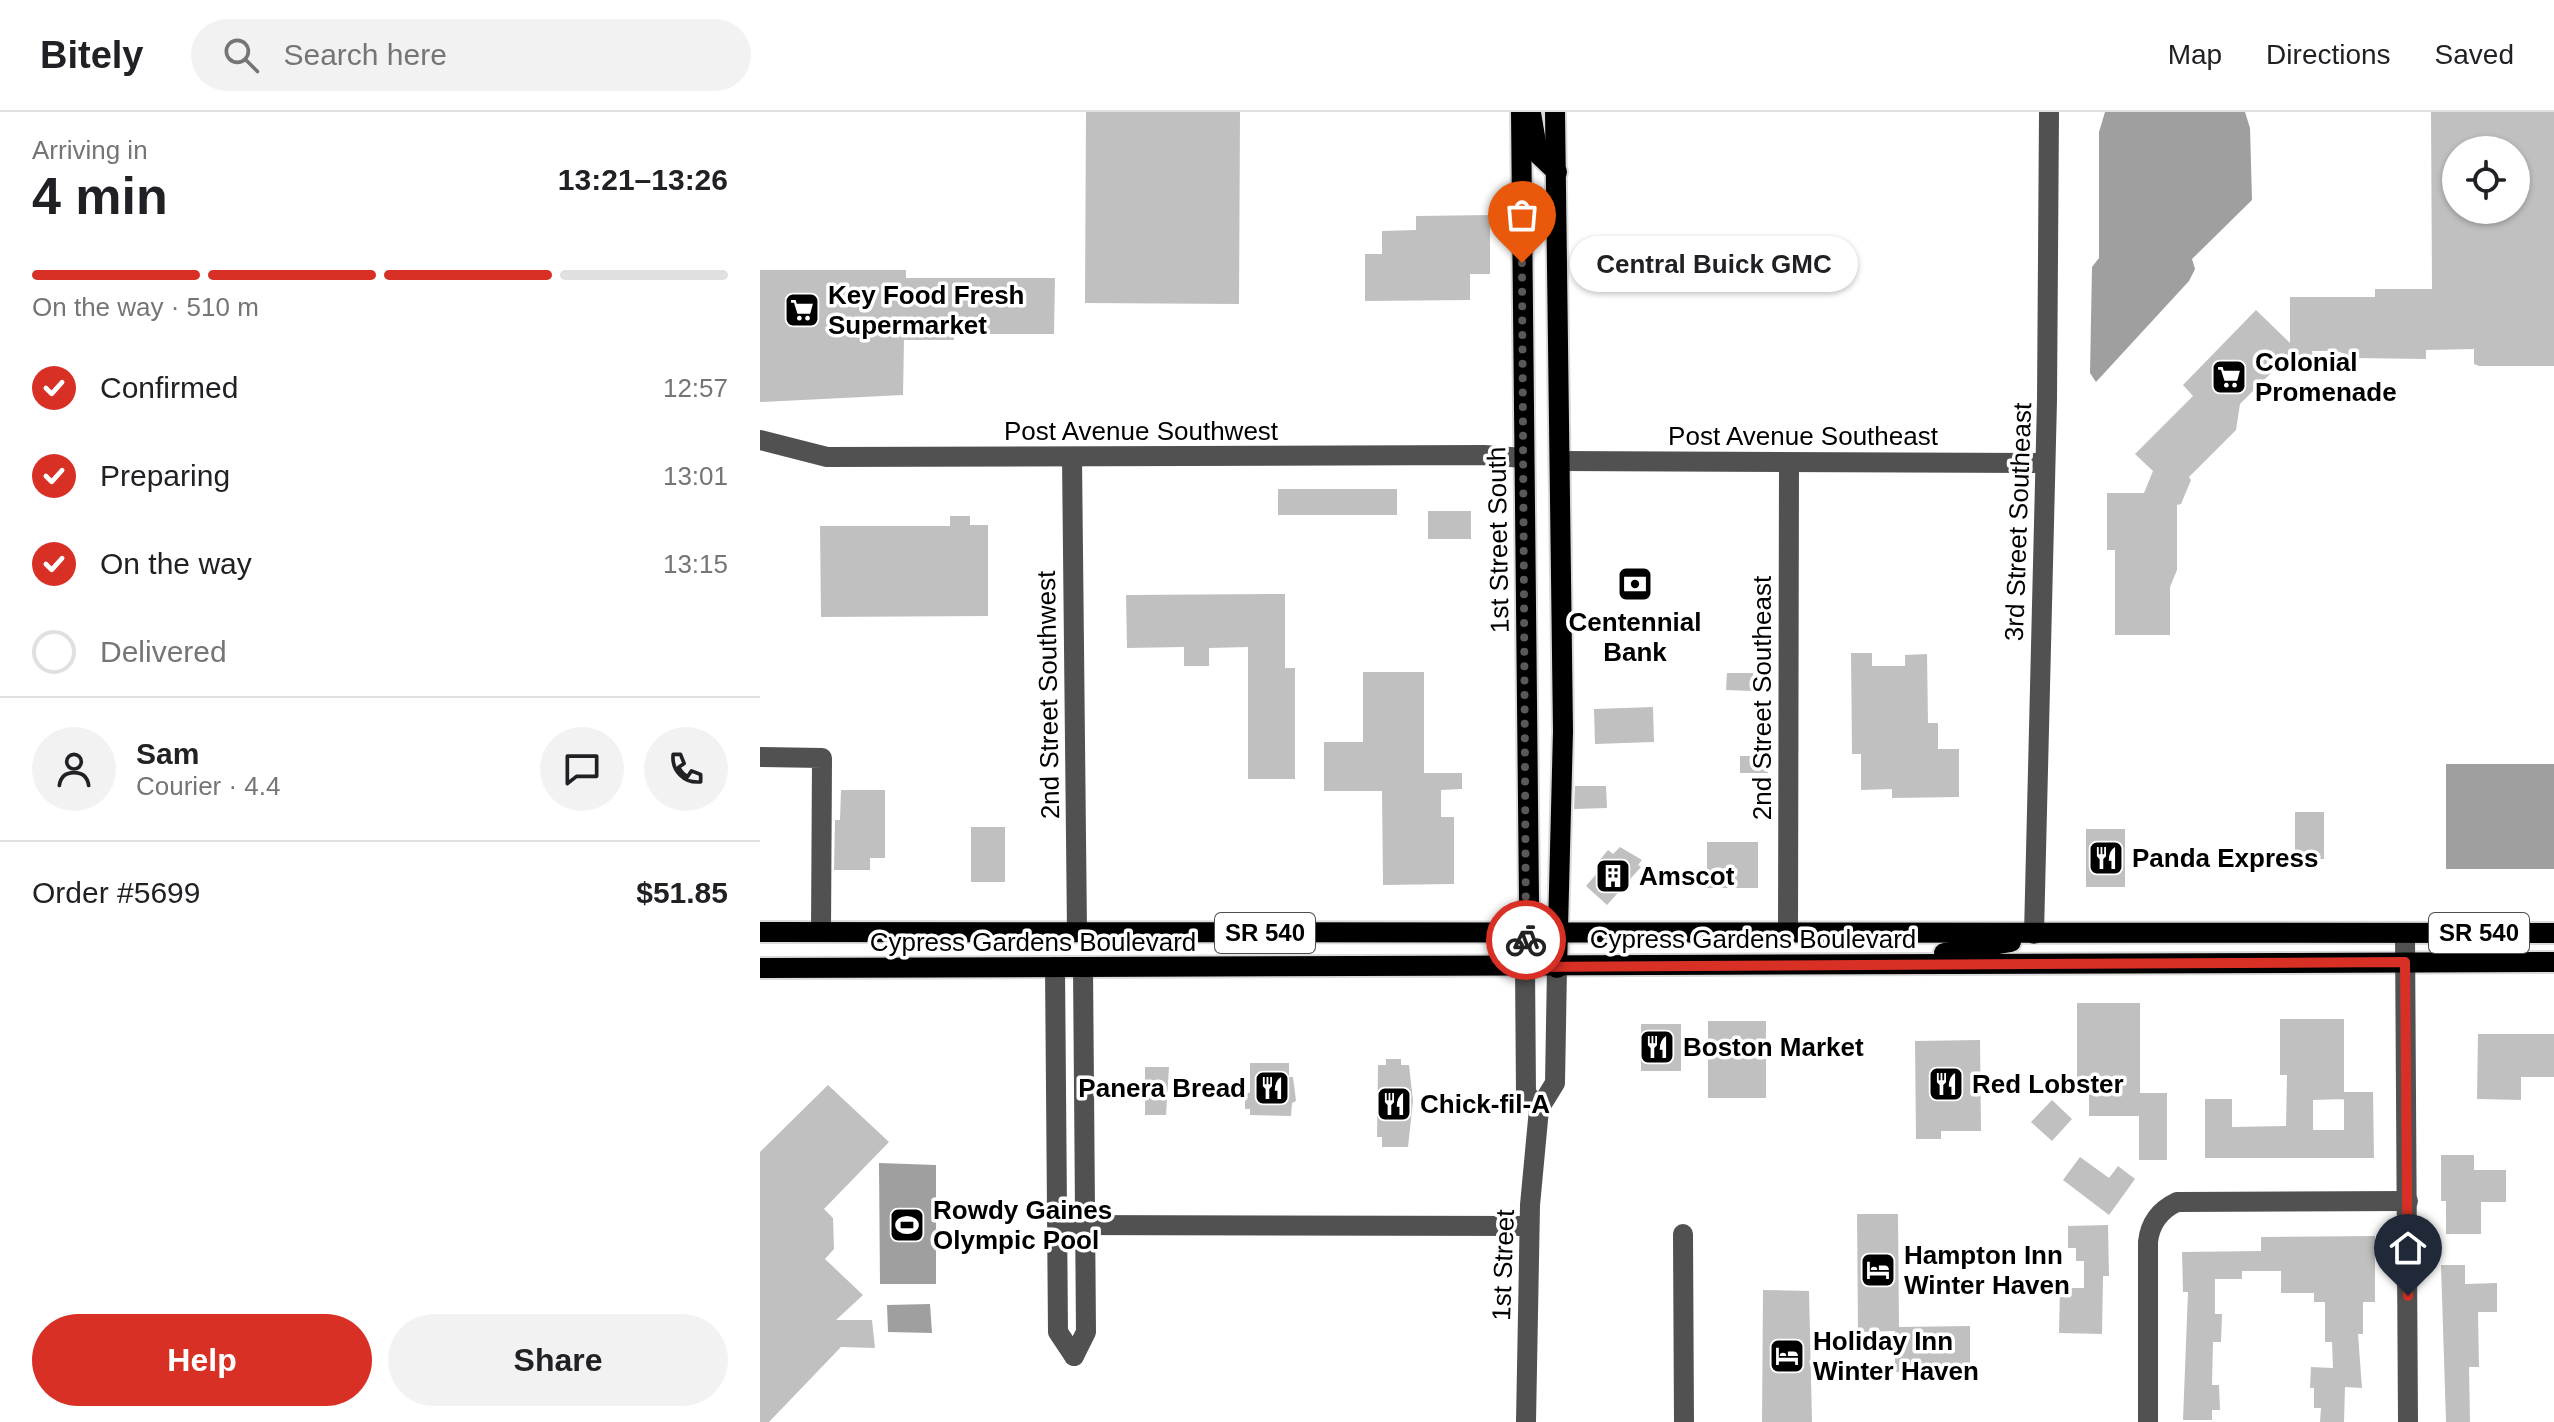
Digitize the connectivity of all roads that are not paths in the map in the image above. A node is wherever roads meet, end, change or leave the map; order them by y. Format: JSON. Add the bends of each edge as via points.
{"nodes":[{"id":1,"x":1521,"y":112,"type":"edge"},
{"id":2,"x":1531,"y":112,"type":"edge"},
{"id":3,"x":1555,"y":112,"type":"edge"},
{"id":4,"x":2049,"y":112,"type":"edge"},
{"id":5,"x":1557,"y":172,"type":"junction"},
{"id":6,"x":760,"y":440,"type":"edge"},
{"id":7,"x":1072,"y":457,"type":"junction"},
{"id":8,"x":1523,"y":458,"type":"junction"},
{"id":9,"x":1560,"y":461,"type":"junction"},
{"id":10,"x":1789,"y":463,"type":"junction"},
{"id":11,"x":2045,"y":463,"type":"junction"},
{"id":12,"x":760,"y":757,"type":"edge"},
{"id":13,"x":760,"y":932,"type":"edge"},
{"id":14,"x":821,"y":932,"type":"junction"},
{"id":15,"x":1077,"y":932,"type":"junction"},
{"id":16,"x":1527,"y":933,"type":"junction"},
{"id":17,"x":1557,"y":933,"type":"junction"},
{"id":18,"x":2405,"y":933,"type":"junction"},
{"id":19,"x":2554,"y":933,"type":"edge"},
{"id":20,"x":1788,"y":934,"type":"junction"},
{"id":21,"x":1908,"y":934,"type":"junction"},
{"id":22,"x":2034,"y":934,"type":"junction"},
{"id":23,"x":2554,"y":960,"type":"edge"},
{"id":24,"x":2405,"y":962,"type":"junction"},
{"id":25,"x":1902,"y":964,"type":"junction"},
{"id":26,"x":1797,"y":965,"type":"junction"},
{"id":27,"x":1055,"y":967,"type":"junction"},
{"id":28,"x":1083,"y":967,"type":"junction"},
{"id":29,"x":1525,"y":967,"type":"junction"},
{"id":30,"x":760,"y":968,"type":"edge"},
{"id":31,"x":1557,"y":968,"type":"junction"},
{"id":32,"x":1539,"y":1109,"type":"junction"},
{"id":33,"x":2408,"y":1201,"type":"junction"},
{"id":34,"x":1058,"y":1225,"type":"junction"},
{"id":35,"x":1084,"y":1226,"type":"junction"},
{"id":36,"x":1529,"y":1226,"type":"junction"},
{"id":37,"x":1683,"y":1234,"type":"dead end"},
{"id":38,"x":1526,"y":1422,"type":"edge"},
{"id":39,"x":1684,"y":1422,"type":"edge"},
{"id":40,"x":2148,"y":1422,"type":"edge"},
{"id":41,"x":2408,"y":1422,"type":"edge"}],
"edges":[{"from":1,"to":8,"type":"main road","name":"1st Street South"},
{"from":2,"to":5,"type":"main road","via":[[1538,154]]},
{"from":3,"to":5,"type":"main road"},
{"from":4,"to":11,"type":"street","name":"3rd Street Southeast"},
{"from":5,"to":9,"type":"main road"},
{"from":6,"to":7,"type":"street","name":"Post Avenue Southwest","via":[[827,457]]},
{"from":7,"to":8,"type":"street","name":"Post Avenue Southwest"},
{"from":7,"to":15,"type":"street","name":"2nd Street Southwest"},
{"from":8,"to":16,"type":"main road","name":"1st Street South"},
{"from":9,"to":10,"type":"street","name":"Post Avenue Southeast"},
{"from":9,"to":17,"type":"main road","via":[[1563,758]]},
{"from":10,"to":11,"type":"street","name":"Post Avenue Southeast"},
{"from":10,"to":20,"type":"street","name":"2nd Street Southeast"},
{"from":11,"to":22,"type":"street","name":"3rd Street Southeast"},
{"from":12,"to":14,"type":"street","via":[[822,758]]},
{"from":13,"to":14,"type":"main road","name":"Cypress Gardens Boulevard","number":"SR 540"},
{"from":14,"to":15,"type":"main road","name":"Cypress Gardens Boulevard","number":"SR 540"},
{"from":15,"to":16,"type":"main road","name":"Cypress Gardens Boulevard","number":"SR 540"},
{"from":16,"to":17,"type":"main road","name":"Cypress Gardens Boulevard","number":"SR 540"},
{"from":16,"to":29,"type":"main road","name":"1st Street South"},
{"from":17,"to":20,"type":"main road","name":"Cypress Gardens Boulevard","number":"SR 540"},
{"from":17,"to":31,"type":"main road"},
{"from":18,"to":19,"type":"main road","name":"Cypress Gardens Boulevard","number":"SR 540"},
{"from":18,"to":22,"type":"main road","name":"Cypress Gardens Boulevard","number":"SR 540"},
{"from":18,"to":24,"type":"street"},
{"from":20,"to":21,"type":"main road","name":"Cypress Gardens Boulevard","number":"SR 540"},
{"from":21,"to":22,"type":"main road","name":"Cypress Gardens Boulevard","number":"SR 540"},
{"from":21,"to":26,"type":"main road","via":[[1890,943],[1808,948]]},
{"from":22,"to":25,"type":"main road","via":[[2005,945]]},
{"from":23,"to":24,"type":"main road","name":"Cypress Gardens Boulevard","number":"SR 540"},
{"from":24,"to":25,"type":"main road","name":"Cypress Gardens Boulevard","number":"SR 540"},
{"from":24,"to":33,"type":"street"},
{"from":25,"to":26,"type":"main road","name":"Cypress Gardens Boulevard","number":"SR 540"},
{"from":26,"to":31,"type":"main road","name":"Cypress Gardens Boulevard","number":"SR 540"},
{"from":27,"to":28,"type":"main road","name":"Cypress Gardens Boulevard","number":"SR 540"},
{"from":27,"to":30,"type":"main road","name":"Cypress Gardens Boulevard","number":"SR 540"},
{"from":27,"to":34,"type":"street"},
{"from":28,"to":29,"type":"main road","name":"Cypress Gardens Boulevard","number":"SR 540"},
{"from":28,"to":35,"type":"street"},
{"from":29,"to":31,"type":"main road","name":"Cypress Gardens Boulevard","number":"SR 540"},
{"from":29,"to":32,"type":"street","name":"1st Street","via":[[1526,1093]]},
{"from":31,"to":32,"type":"street","name":"1st Street","via":[[1555,1083]]},
{"from":32,"to":36,"type":"street","name":"1st Street"},
{"from":33,"to":40,"type":"street","via":[[2177,1202],[2166,1207],[2149,1229]]},
{"from":33,"to":41,"type":"street"},
{"from":34,"to":35,"type":"street"},
{"from":34,"to":35,"type":"street","via":[[1058,1332],[1074,1356],[1086,1332]]},
{"from":35,"to":36,"type":"street"},
{"from":36,"to":38,"type":"street","name":"1st Street"},
{"from":37,"to":39,"type":"street"}]}
